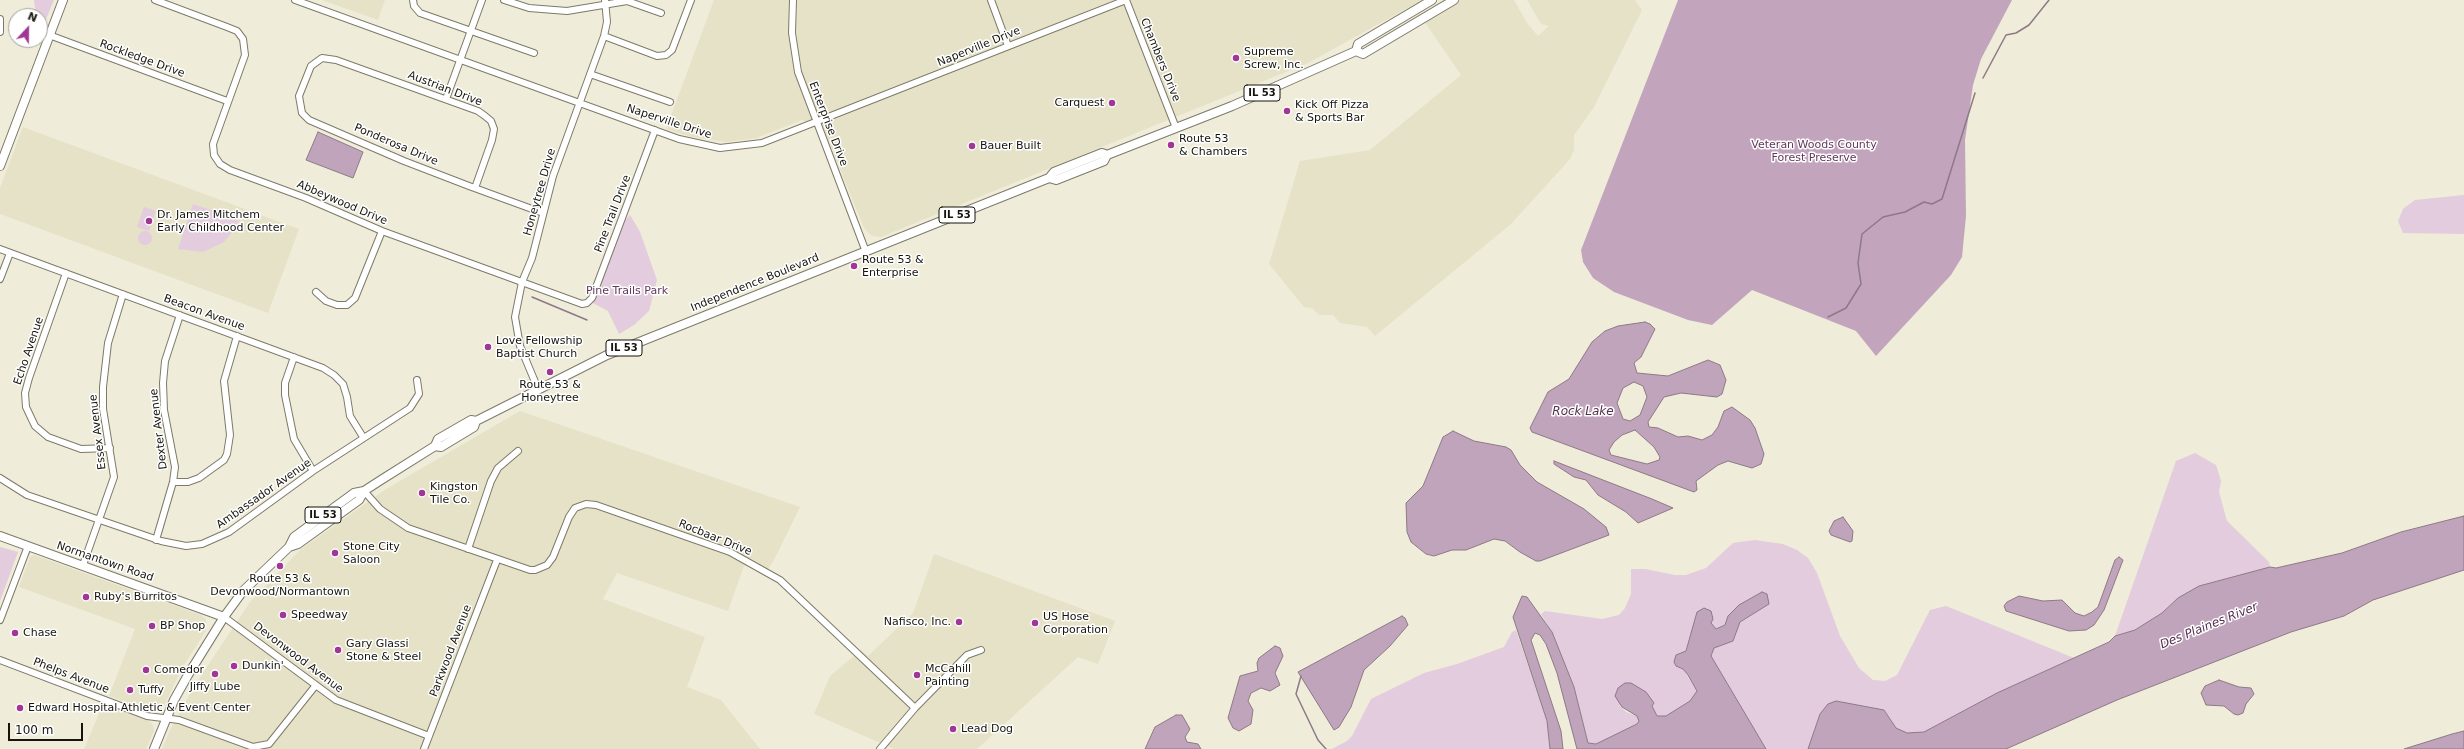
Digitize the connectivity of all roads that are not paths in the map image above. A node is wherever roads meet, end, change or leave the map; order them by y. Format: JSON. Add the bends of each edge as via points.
{"nodes":[{"id":1,"x":63,"y":0,"type":"edge"},
{"id":2,"x":155,"y":0,"type":"edge"},
{"id":3,"x":296,"y":0,"type":"edge"},
{"id":4,"x":482,"y":0,"type":"edge"},
{"id":5,"x":504,"y":0,"type":"edge"},
{"id":6,"x":691,"y":0,"type":"edge"},
{"id":7,"x":793,"y":0,"type":"edge"},
{"id":8,"x":991,"y":0,"type":"edge"},
{"id":9,"x":1126,"y":0,"type":"edge"},
{"id":10,"x":1432,"y":0,"type":"edge"},
{"id":11,"x":1454,"y":0,"type":"edge"},
{"id":12,"x":605,"y":2,"type":"edge"},
{"id":13,"x":413,"y":3,"type":"edge"},
{"id":14,"x":661,"y":13,"type":"dead end"},
{"id":15,"x":0,"y":19,"type":"edge"},
{"id":16,"x":247,"y":31,"type":"dead end"},
{"id":17,"x":471,"y":31,"type":"junction"},
{"id":18,"x":0,"y":32,"type":"edge"},
{"id":19,"x":49,"y":35,"type":"junction"},
{"id":20,"x":241,"y":36,"type":"junction"},
{"id":21,"x":604,"y":36,"type":"junction"},
{"id":22,"x":1008,"y":46,"type":"junction"},
{"id":23,"x":1356,"y":51,"type":"junction"},
{"id":24,"x":534,"y":53,"type":"dead end"},
{"id":25,"x":322,"y":58,"type":"joint"},
{"id":26,"x":460,"y":60,"type":"junction"},
{"id":27,"x":590,"y":74,"type":"junction"},
{"id":28,"x":446,"y":99,"type":"junction"},
{"id":29,"x":227,"y":101,"type":"junction"},
{"id":30,"x":670,"y":102,"type":"dead end"},
{"id":31,"x":579,"y":103,"type":"junction"},
{"id":32,"x":817,"y":122,"type":"junction"},
{"id":33,"x":1176,"y":128,"type":"junction"},
{"id":34,"x":656,"y":130,"type":"junction"},
{"id":35,"x":0,"y":166,"type":"edge"},
{"id":36,"x":475,"y":188,"type":"junction"},
{"id":37,"x":544,"y":213,"type":"junction"},
{"id":38,"x":382,"y":232,"type":"junction"},
{"id":39,"x":0,"y":249,"type":"edge"},
{"id":40,"x":866,"y":252,"type":"junction"},
{"id":41,"x":10,"y":253,"type":"junction"},
{"id":42,"x":66,"y":273,"type":"junction"},
{"id":43,"x":0,"y":279,"type":"edge"},
{"id":44,"x":522,"y":282,"type":"junction"},
{"id":45,"x":316,"y":292,"type":"dead end"},
{"id":46,"x":123,"y":294,"type":"junction"},
{"id":47,"x":587,"y":303,"type":"joint"},
{"id":48,"x":180,"y":315,"type":"junction"},
{"id":49,"x":237,"y":336,"type":"junction"},
{"id":50,"x":294,"y":357,"type":"junction"},
{"id":51,"x":417,"y":380,"type":"dead end"},
{"id":52,"x":538,"y":388,"type":"junction"},
{"id":53,"x":363,"y":437,"type":"junction"},
{"id":54,"x":110,"y":448,"type":"junction"},
{"id":55,"x":518,"y":451,"type":"dead end"},
{"id":56,"x":313,"y":471,"type":"junction"},
{"id":57,"x":0,"y":478,"type":"edge"},
{"id":58,"x":173,"y":482,"type":"junction"},
{"id":59,"x":364,"y":491,"type":"junction"},
{"id":60,"x":99,"y":520,"type":"junction"},
{"id":61,"x":0,"y":536,"type":"edge"},
{"id":62,"x":156,"y":540,"type":"junction"},
{"id":63,"x":28,"y":546,"type":"junction"},
{"id":64,"x":468,"y":549,"type":"junction"},
{"id":65,"x":497,"y":560,"type":"junction"},
{"id":66,"x":83,"y":566,"type":"junction"},
{"id":67,"x":224,"y":617,"type":"junction"},
{"id":68,"x":0,"y":620,"type":"edge"},
{"id":69,"x":981,"y":650,"type":"dead end"},
{"id":70,"x":0,"y":660,"type":"edge"},
{"id":71,"x":316,"y":685,"type":"junction"},
{"id":72,"x":915,"y":708,"type":"junction"},
{"id":73,"x":167,"y":719,"type":"junction"},
{"id":74,"x":429,"y":736,"type":"junction"},
{"id":75,"x":154,"y":749,"type":"edge"},
{"id":76,"x":424,"y":749,"type":"edge"},
{"id":77,"x":880,"y":749,"type":"edge"}],
"edges":[{"from":1,"to":19,"type":"main road"},
{"from":2,"to":20,"type":"street","via":[[227,27]]},
{"from":3,"to":26,"type":"street","name":"Naperville Drive"},
{"from":4,"to":17,"type":"street"},
{"from":5,"to":12,"type":"street","via":[[544,11],[567,11]]},
{"from":6,"to":21,"type":"street","via":[[672,50],[666,55],[657,56]]},
{"from":7,"to":32,"type":"street","name":"Enterprise Drive","via":[[794,54],[803,88]]},
{"from":8,"to":22,"type":"street"},
{"from":9,"to":22,"type":"street","name":"Naperville Drive"},
{"from":9,"to":33,"type":"street","name":"Chambers Drive"},
{"from":10,"to":23,"type":"main road","name":"Independence Boulevard","number":"IL 53","via":[[1358,44]]},
{"from":11,"to":23,"type":"main road","name":"Independence Boulevard","number":"IL 53","via":[[1383,44],[1363,54]]},
{"from":12,"to":14,"type":"street","via":[[627,1]]},
{"from":12,"to":21,"type":"street","name":"Honeytree Drive","via":[[607,22]]},
{"from":13,"to":17,"type":"street","via":[[420,13]]},
{"from":15,"to":18,"type":"street"},
{"from":16,"to":20,"type":"street"},
{"from":17,"to":24,"type":"street"},
{"from":17,"to":26,"type":"street"},
{"from":19,"to":29,"type":"street","name":"Rockledge Drive"},
{"from":19,"to":35,"type":"main road"},
{"from":20,"to":29,"type":"street","name":"Abbeywood Drive","via":[[245,55]]},
{"from":21,"to":27,"type":"street","name":"Honeytree Drive"},
{"from":22,"to":32,"type":"street","name":"Naperville Drive"},
{"from":23,"to":33,"type":"main road","name":"Independence Boulevard","number":"IL 53","via":[[1300,78]]},
{"from":25,"to":28,"type":"street","name":"Austrian Drive","via":[[336,60]]},
{"from":25,"to":36,"type":"street","name":"Ponderosa Drive","via":[[311,66],[300,96],[302,113],[309,120]]},
{"from":26,"to":28,"type":"street"},
{"from":26,"to":31,"type":"street","name":"Naperville Drive"},
{"from":27,"to":30,"type":"street"},
{"from":27,"to":31,"type":"street","name":"Honeytree Drive"},
{"from":28,"to":36,"type":"street","name":"Austrian Drive","via":[[478,111],[491,121],[494,129]]},
{"from":29,"to":38,"type":"street","name":"Abbeywood Drive","via":[[213,144],[214,155],[220,164]]},
{"from":31,"to":34,"type":"street","name":"Naperville Drive"},
{"from":31,"to":37,"type":"street","name":"Honeytree Drive","via":[[553,176]]},
{"from":32,"to":34,"type":"street","name":"Naperville Drive","via":[[762,143],[737,148],[702,146]]},
{"from":32,"to":40,"type":"street","name":"Enterprise Drive"},
{"from":33,"to":40,"type":"main road","name":"Independence Boulevard","number":"IL 53","via":[[1054,172],[1049,178]]},
{"from":34,"to":47,"type":"street","name":"Pine Trail Drive","via":[[592,298]]},
{"from":36,"to":37,"type":"street","name":"Ponderosa Drive"},
{"from":37,"to":44,"type":"street","name":"Honeytree Drive","via":[[532,258]]},
{"from":38,"to":44,"type":"street","name":"Abbeywood Drive"},
{"from":38,"to":45,"type":"street","via":[[355,298],[347,305],[337,305],[326,301]]},
{"from":39,"to":41,"type":"street","name":"Beacon Avenue"},
{"from":40,"to":52,"type":"main road","name":"Independence Boulevard","number":"IL 53","via":[[635,343]]},
{"from":41,"to":42,"type":"street","name":"Beacon Avenue"},
{"from":41,"to":43,"type":"street"},
{"from":42,"to":46,"type":"street","name":"Beacon Avenue"},
{"from":42,"to":54,"type":"street","name":"Echo Avenue","via":[[29,378],[25,393],[26,407],[34,426],[48,437],[81,449]]},
{"from":44,"to":47,"type":"street","name":"Abbeywood Drive","via":[[582,304]]},
{"from":44,"to":52,"type":"street","name":"Honeytree Drive","via":[[514,317],[516,331]]},
{"from":46,"to":48,"type":"street","name":"Beacon Avenue"},
{"from":46,"to":54,"type":"street","name":"Essex Avenue","via":[[108,343],[104,367],[103,409]]},
{"from":48,"to":49,"type":"street","name":"Beacon Avenue"},
{"from":48,"to":58,"type":"street","name":"Dexter Avenue","via":[[166,361],[163,383],[164,410],[175,467]]},
{"from":49,"to":50,"type":"street","name":"Beacon Avenue"},
{"from":49,"to":58,"type":"street","via":[[224,381],[230,435],[227,454],[224,460],[199,478],[188,482]]},
{"from":50,"to":53,"type":"street","name":"Beacon Avenue","via":[[334,375],[343,384],[348,397],[350,416]]},
{"from":50,"to":56,"type":"street","via":[[285,383],[285,395],[294,440]]},
{"from":51,"to":53,"type":"street","name":"Ambassador Avenue","via":[[419,394],[410,408]]},
{"from":52,"to":59,"type":"main road","name":"Independence Boulevard","number":"IL 53","via":[[476,421],[474,427],[441,446],[435,446]]},
{"from":53,"to":56,"type":"street","name":"Ambassador Avenue"},
{"from":54,"to":60,"type":"street","name":"Essex Avenue","via":[[114,476]]},
{"from":55,"to":64,"type":"street","via":[[498,468]]},
{"from":56,"to":62,"type":"street","name":"Ambassador Avenue","via":[[219,538],[186,546]]},
{"from":57,"to":60,"type":"street","name":"Ambassador Avenue","via":[[27,495]]},
{"from":58,"to":62,"type":"street","name":"Dexter Avenue"},
{"from":59,"to":64,"type":"street","name":"Rocbaar Drive","via":[[380,509],[408,528]]},
{"from":59,"to":67,"type":"main road","name":"Independence Boulevard","number":"IL 53","via":[[359,500],[298,544],[289,547],[257,577]]},
{"from":60,"to":62,"type":"street","name":"Ambassador Avenue"},
{"from":60,"to":66,"type":"street","name":"Essex Avenue"},
{"from":61,"to":63,"type":"main road","name":"Normantown Road"},
{"from":63,"to":66,"type":"main road","name":"Normantown Road"},
{"from":63,"to":68,"type":"street"},
{"from":64,"to":65,"type":"street","name":"Rocbaar Drive"},
{"from":65,"to":72,"type":"street","name":"Rocbaar Drive","via":[[535,570],[547,565],[553,557],[569,517],[575,508],[586,504],[596,505],[730,552],[780,580]]},
{"from":65,"to":74,"type":"street","name":"Parkwood Avenue"},
{"from":66,"to":67,"type":"main road","name":"Normantown Road"},
{"from":67,"to":71,"type":"street","name":"Devonwood Avenue"},
{"from":67,"to":73,"type":"main road","name":"Independence Boulevard","number":"IL 53","via":[[188,675]]},
{"from":69,"to":72,"type":"street","via":[[967,655]]},
{"from":70,"to":73,"type":"street","name":"Phelps Avenue","via":[[147,716]]},
{"from":71,"to":73,"type":"street","name":"Phelps Avenue","via":[[269,744],[260,747],[253,747],[179,720]]},
{"from":71,"to":74,"type":"street","name":"Devonwood Avenue","via":[[349,706]]},
{"from":72,"to":77,"type":"street"},
{"from":73,"to":75,"type":"main road","name":"Independence Boulevard","number":"IL 53"},
{"from":74,"to":76,"type":"street","name":"Parkwood Avenue"}]}
